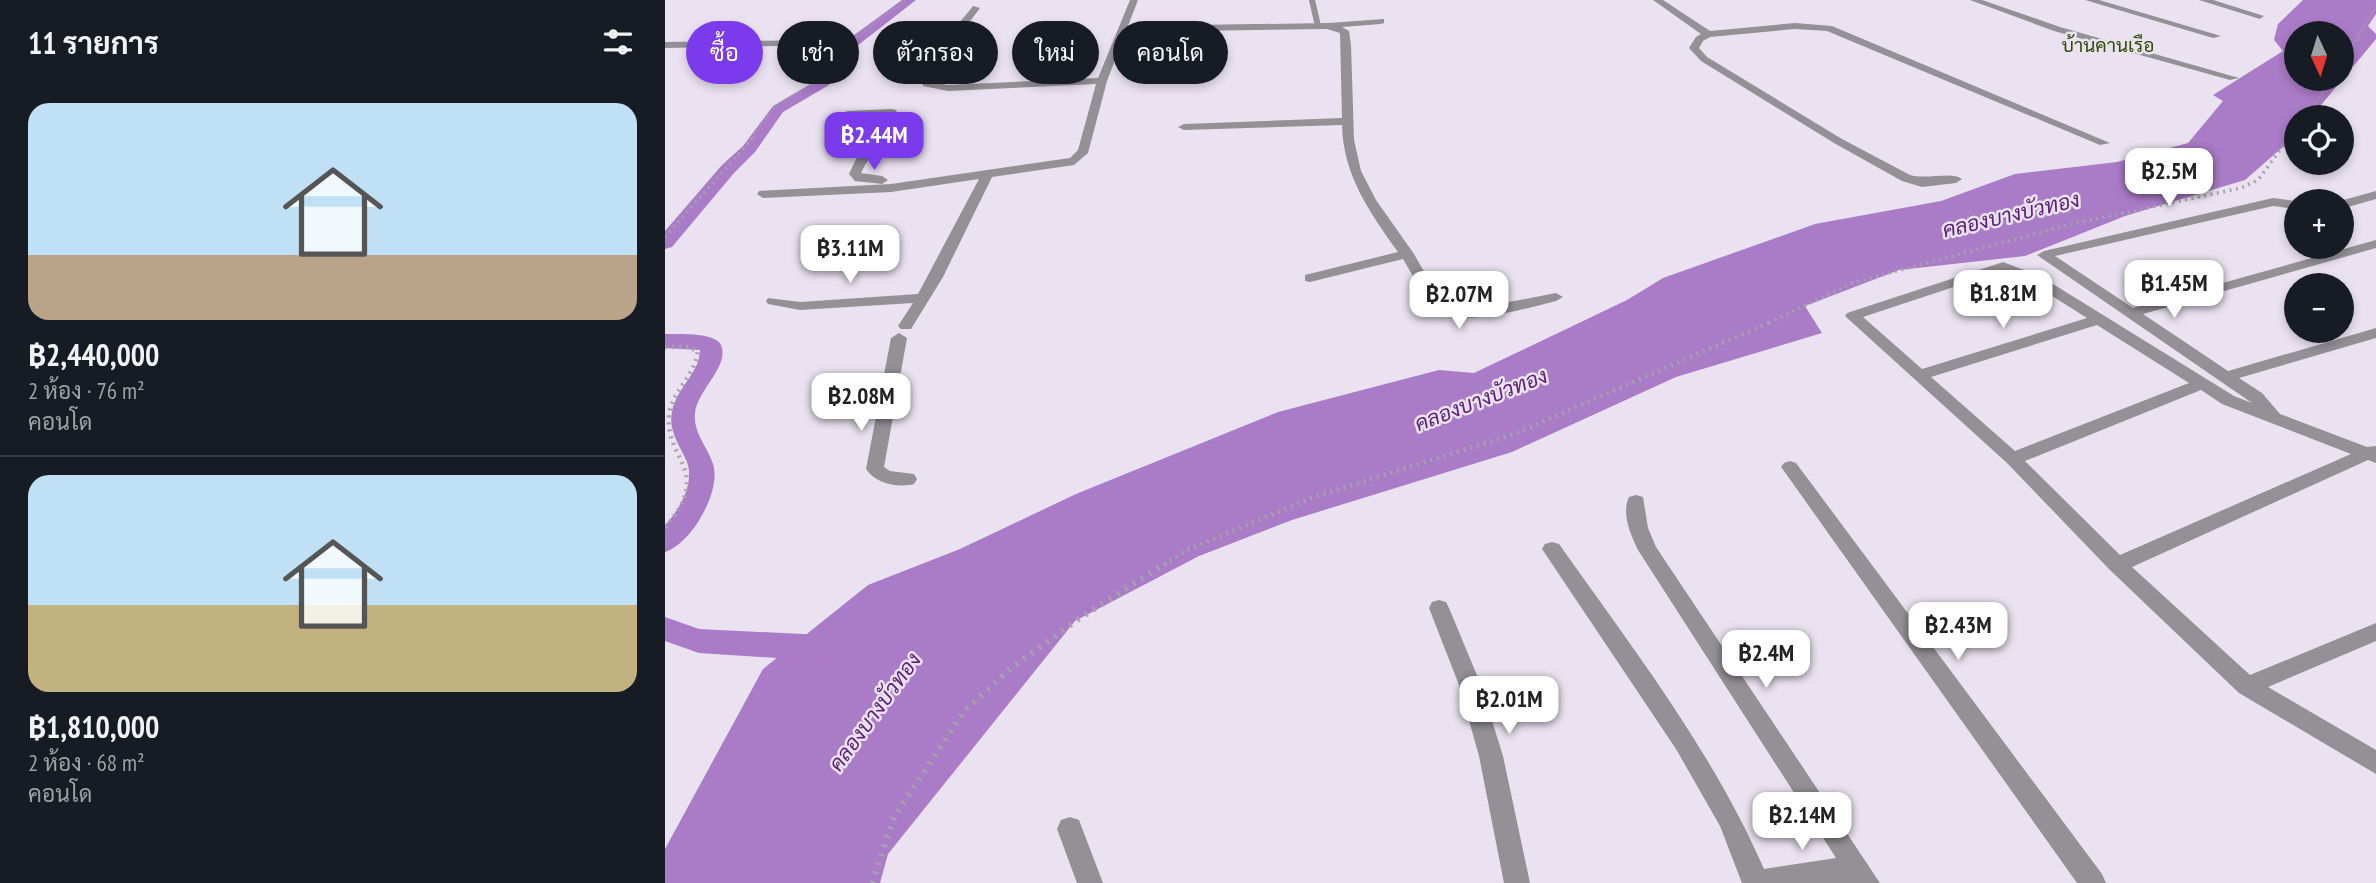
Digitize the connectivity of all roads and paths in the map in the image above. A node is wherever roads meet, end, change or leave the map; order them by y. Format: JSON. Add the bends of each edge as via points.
{"nodes":[{"id":1,"x":906,"y":0,"type":"edge"},
{"id":2,"x":1135,"y":0,"type":"edge"},
{"id":3,"x":1312,"y":0,"type":"edge"},
{"id":4,"x":1657,"y":0,"type":"edge"},
{"id":5,"x":1974,"y":0,"type":"edge"},
{"id":6,"x":2089,"y":0,"type":"edge"},
{"id":7,"x":2203,"y":0,"type":"edge"},
{"id":8,"x":2376,"y":7,"type":"edge"},
{"id":9,"x":976,"y":8,"type":"dead end"},
{"id":10,"x":2260,"y":16,"type":"dead end"},
{"id":11,"x":1128,"y":21,"type":"edge"},
{"id":12,"x":1381,"y":21,"type":"dead end"},
{"id":13,"x":1323,"y":26,"type":"junction"},
{"id":14,"x":1228,"y":27,"type":"edge"},
{"id":15,"x":1708,"y":34,"type":"junction"},
{"id":16,"x":2215,"y":36,"type":"dead end"},
{"id":17,"x":777,"y":43,"type":"edge"},
{"id":18,"x":2354,"y":43,"type":"edge"},
{"id":19,"x":665,"y":45,"type":"edge"},
{"id":20,"x":1113,"y":57,"type":"edge"},
{"id":21,"x":2234,"y":78,"type":"dead end"},
{"id":22,"x":1103,"y":81,"type":"junction"},
{"id":23,"x":2325,"y":91,"type":"edge"},
{"id":24,"x":2313,"y":105,"type":"edge"},
{"id":25,"x":847,"y":114,"type":"dead end"},
{"id":26,"x":1348,"y":121,"type":"junction"},
{"id":27,"x":1184,"y":127,"type":"dead end"},
{"id":28,"x":2104,"y":143,"type":"dead end"},
{"id":29,"x":2284,"y":146,"type":"edge"},
{"id":30,"x":987,"y":175,"type":"junction"},
{"id":31,"x":1956,"y":179,"type":"dead end"},
{"id":32,"x":935,"y":182,"type":"junction"},
{"id":33,"x":763,"y":194,"type":"dead end"},
{"id":34,"x":2376,"y":195,"type":"edge"},
{"id":35,"x":2354,"y":201,"type":"edge"},
{"id":36,"x":2284,"y":203,"type":"edge"},
{"id":37,"x":665,"y":237,"type":"edge"},
{"id":38,"x":2376,"y":244,"type":"edge"},
{"id":39,"x":1407,"y":254,"type":"junction"},
{"id":40,"x":1310,"y":278,"type":"dead end"},
{"id":41,"x":1556,"y":297,"type":"dead end"},
{"id":42,"x":923,"y":298,"type":"junction"},
{"id":43,"x":773,"y":301,"type":"dead end"},
{"id":44,"x":2131,"y":313,"type":"junction"},
{"id":45,"x":2099,"y":319,"type":"junction"},
{"id":46,"x":2376,"y":333,"type":"edge"},
{"id":47,"x":665,"y":347,"type":"edge"},
{"id":48,"x":1918,"y":376,"type":"junction"},
{"id":49,"x":2225,"y":377,"type":"junction"},
{"id":50,"x":2202,"y":384,"type":"junction"},
{"id":51,"x":2275,"y":418,"type":"junction"},
{"id":52,"x":2373,"y":454,"type":"edge"},
{"id":53,"x":2013,"y":459,"type":"junction"},
{"id":54,"x":1790,"y":467,"type":"dead end"},
{"id":55,"x":908,"y":479,"type":"dead end"},
{"id":56,"x":1636,"y":502,"type":"dead end"},
{"id":57,"x":665,"y":528,"type":"edge"},
{"id":58,"x":1552,"y":549,"type":"dead end"},
{"id":59,"x":2117,"y":565,"type":"junction"},
{"id":60,"x":1439,"y":608,"type":"dead end"},
{"id":61,"x":2376,"y":632,"type":"edge"},
{"id":62,"x":2247,"y":686,"type":"junction"},
{"id":63,"x":2376,"y":763,"type":"edge"},
{"id":64,"x":1070,"y":829,"type":"dead end"},
{"id":65,"x":1861,"y":875,"type":"edge"},
{"id":66,"x":871,"y":883,"type":"edge"},
{"id":67,"x":1090,"y":883,"type":"edge"},
{"id":68,"x":1517,"y":883,"type":"edge"},
{"id":69,"x":1756,"y":883,"type":"edge"},
{"id":70,"x":2093,"y":883,"type":"edge"}],
"edges":[{"from":1,"to":37,"type":"path","via":[[847,44],[845,55],[820,82],[773,109],[744,150]]},
{"from":2,"to":11,"type":"street"},
{"from":3,"to":13,"type":"lane"},
{"from":4,"to":15,"type":"street"},
{"from":5,"to":21,"type":"street","via":[[2057,29]]},
{"from":6,"to":16,"type":"street"},
{"from":7,"to":10,"type":"street"},
{"from":8,"to":18,"type":"path"},
{"from":9,"to":22,"type":"street","via":[[927,84],[948,88]]},
{"from":12,"to":13,"type":"street"},
{"from":13,"to":14,"type":"street"},
{"from":13,"to":26,"type":"street","via":[[1339,28],[1345,35]]},
{"from":15,"to":28,"type":"street","via":[[1795,26],[1829,28]]},
{"from":15,"to":31,"type":"street","via":[[1694,48],[1704,59],[1838,141],[1921,183]]},
{"from":17,"to":19,"type":"street"},
{"from":20,"to":22,"type":"street"},
{"from":22,"to":30,"type":"street","via":[[1081,156],[1075,161]]},
{"from":23,"to":24,"type":"path"},
{"from":25,"to":32,"type":"street","via":[[882,111],[892,112],[894,118],[860,162],[859,178]]},
{"from":26,"to":27,"type":"street"},
{"from":26,"to":39,"type":"street","via":[[1355,172]]},
{"from":29,"to":66,"type":"path","via":[[2258,180],[2241,188],[2068,225],[1852,283],[1727,343],[1517,433],[1311,498],[1185,551],[1077,620],[1011,668],[964,711],[894,817]]},
{"from":30,"to":32,"type":"street"},
{"from":30,"to":42,"type":"street"},
{"from":32,"to":33,"type":"street"},
{"from":34,"to":35,"type":"street"},
{"from":36,"to":44,"type":"street","via":[[2273,202],[2044,255]]},
{"from":38,"to":44,"type":"street"},
{"from":39,"to":40,"type":"street"},
{"from":39,"to":41,"type":"street","via":[[1439,309],[1479,312]]},
{"from":42,"to":43,"type":"street","via":[[800,306]]},
{"from":42,"to":55,"type":"street","via":[[903,332],[875,469],[886,478]]},
{"from":44,"to":49,"type":"street"},
{"from":45,"to":48,"type":"street"},
{"from":45,"to":48,"type":"street","via":[[2035,279],[2003,266],[1852,316]]},
{"from":45,"to":50,"type":"street"},
{"from":46,"to":49,"type":"street"},
{"from":47,"to":57,"type":"path","via":[[698,351],[698,364],[676,396],[668,418],[671,441],[686,470],[686,486]]},
{"from":48,"to":53,"type":"street"},
{"from":49,"to":51,"type":"street","via":[[2256,397]]},
{"from":50,"to":51,"type":"street","via":[[2228,400]]},
{"from":50,"to":53,"type":"street"},
{"from":51,"to":52,"type":"street"},
{"from":52,"to":59,"type":"street"},
{"from":53,"to":59,"type":"street"},
{"from":54,"to":70,"type":"street"},
{"from":56,"to":65,"type":"street","via":[[1638,528],[1649,550]]},
{"from":58,"to":69,"type":"street","via":[[1697,762],[1725,810]]},
{"from":59,"to":62,"type":"street"},
{"from":60,"to":68,"type":"street","via":[[1471,685]]},
{"from":61,"to":62,"type":"street"},
{"from":62,"to":63,"type":"street"},
{"from":64,"to":67,"type":"street"},
{"from":65,"to":69,"type":"street"}]}
